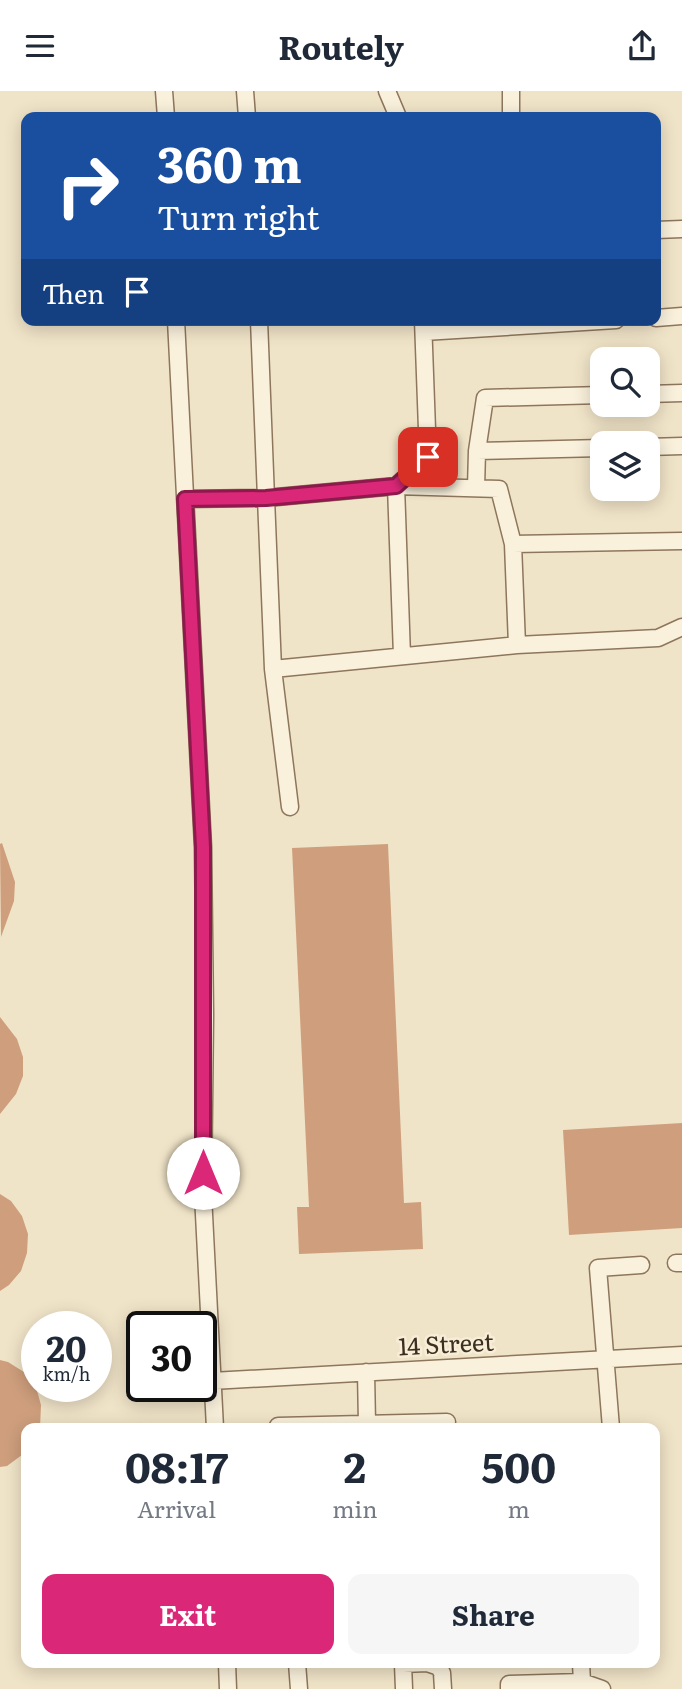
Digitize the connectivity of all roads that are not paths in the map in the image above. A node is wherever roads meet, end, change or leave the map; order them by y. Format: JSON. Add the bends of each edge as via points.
{"nodes":[{"id":1,"x":164,"y":91,"type":"edge"},
{"id":2,"x":245,"y":91,"type":"edge"},
{"id":3,"x":387,"y":91,"type":"edge"},
{"id":4,"x":511,"y":91,"type":"edge"},
{"id":5,"x":166,"y":112,"type":"edge"},
{"id":6,"x":247,"y":112,"type":"edge"},
{"id":7,"x":396,"y":112,"type":"edge"},
{"id":8,"x":511,"y":112,"type":"edge"},
{"id":9,"x":682,"y":229,"type":"edge"},
{"id":10,"x":661,"y":230,"type":"edge"},
{"id":11,"x":682,"y":316,"type":"edge"},
{"id":12,"x":661,"y":318,"type":"edge"},
{"id":13,"x":176,"y":326,"type":"edge"},
{"id":14,"x":260,"y":326,"type":"edge"},
{"id":15,"x":423,"y":326,"type":"edge"},
{"id":16,"x":682,"y":393,"type":"edge"},
{"id":17,"x":660,"y":394,"type":"edge"},
{"id":18,"x":590,"y":395,"type":"edge"},
{"id":19,"x":682,"y":446,"type":"edge"},
{"id":20,"x":660,"y":447,"type":"edge"},
{"id":21,"x":590,"y":448,"type":"edge"},
{"id":22,"x":477,"y":451,"type":"junction"},
{"id":23,"x":396,"y":486,"type":"junction"},
{"id":24,"x":476,"y":488,"type":"junction"},
{"id":25,"x":266,"y":498,"type":"junction"},
{"id":26,"x":185,"y":499,"type":"junction"},
{"id":27,"x":682,"y":541,"type":"edge"},
{"id":28,"x":513,"y":544,"type":"junction"},
{"id":29,"x":682,"y":628,"type":"edge"},
{"id":30,"x":517,"y":645,"type":"junction"},
{"id":31,"x":402,"y":656,"type":"junction"},
{"id":32,"x":274,"y":669,"type":"junction"},
{"id":33,"x":290,"y":807,"type":"dead end"},
{"id":34,"x":641,"y":1265,"type":"dead end"},
{"id":35,"x":209,"y":1311,"type":"edge"},
{"id":36,"x":682,"y":1355,"type":"edge"},
{"id":37,"x":605,"y":1359,"type":"junction"},
{"id":38,"x":366,"y":1372,"type":"junction"},
{"id":39,"x":217,"y":1381,"type":"edge"},
{"id":40,"x":213,"y":1402,"type":"edge"},
{"id":41,"x":447,"y":1422,"type":"dead end"},
{"id":42,"x":215,"y":1423,"type":"edge"},
{"id":43,"x":369,"y":1423,"type":"edge"},
{"id":44,"x":428,"y":1423,"type":"edge"},
{"id":45,"x":611,"y":1423,"type":"edge"},
{"id":46,"x":227,"y":1668,"type":"edge"},
{"id":47,"x":297,"y":1668,"type":"edge"},
{"id":48,"x":403,"y":1668,"type":"edge"},
{"id":49,"x":440,"y":1668,"type":"edge"},
{"id":50,"x":581,"y":1668,"type":"edge"},
{"id":51,"x":582,"y":1682,"type":"junction"},
{"id":52,"x":228,"y":1689,"type":"edge"},
{"id":53,"x":299,"y":1689,"type":"edge"},
{"id":54,"x":404,"y":1689,"type":"edge"},
{"id":55,"x":443,"y":1689,"type":"edge"},
{"id":56,"x":509,"y":1689,"type":"edge"},
{"id":57,"x":602,"y":1689,"type":"edge"}],
"edges":[{"from":1,"to":5,"type":"street"},
{"from":2,"to":6,"type":"street"},
{"from":3,"to":7,"type":"street"},
{"from":4,"to":8,"type":"street"},
{"from":9,"to":10,"type":"street"},
{"from":11,"to":12,"type":"street"},
{"from":13,"to":26,"type":"street"},
{"from":14,"to":25,"type":"street"},
{"from":15,"to":23,"type":"street","via":[[428,457]]},
{"from":16,"to":17,"type":"street"},
{"from":18,"to":22,"type":"street","via":[[485,398]]},
{"from":19,"to":20,"type":"street"},
{"from":21,"to":22,"type":"street"},
{"from":22,"to":24,"type":"street"},
{"from":23,"to":24,"type":"street"},
{"from":23,"to":25,"type":"street"},
{"from":23,"to":31,"type":"street"},
{"from":24,"to":28,"type":"street","via":[[499,489]]},
{"from":25,"to":26,"type":"street"},
{"from":25,"to":32,"type":"street"},
{"from":26,"to":35,"type":"street","via":[[203,847],[203,1195]]},
{"from":27,"to":28,"type":"street"},
{"from":28,"to":30,"type":"street"},
{"from":29,"to":30,"type":"street","via":[[658,638]]},
{"from":30,"to":31,"type":"street"},
{"from":31,"to":32,"type":"street"},
{"from":32,"to":33,"type":"street"},
{"from":34,"to":37,"type":"street","via":[[598,1268]]},
{"from":36,"to":37,"type":"street","name":"14 Street"},
{"from":37,"to":38,"type":"street","name":"14 Street"},
{"from":37,"to":45,"type":"street"},
{"from":38,"to":39,"type":"street","name":"14 Street"},
{"from":38,"to":43,"type":"street"},
{"from":40,"to":42,"type":"street"},
{"from":41,"to":44,"type":"street"},
{"from":46,"to":52,"type":"street"},
{"from":47,"to":53,"type":"street"},
{"from":48,"to":54,"type":"street"},
{"from":49,"to":55,"type":"street"},
{"from":50,"to":51,"type":"street"},
{"from":51,"to":56,"type":"street","via":[[509,1684]]},
{"from":51,"to":57,"type":"street"}]}
